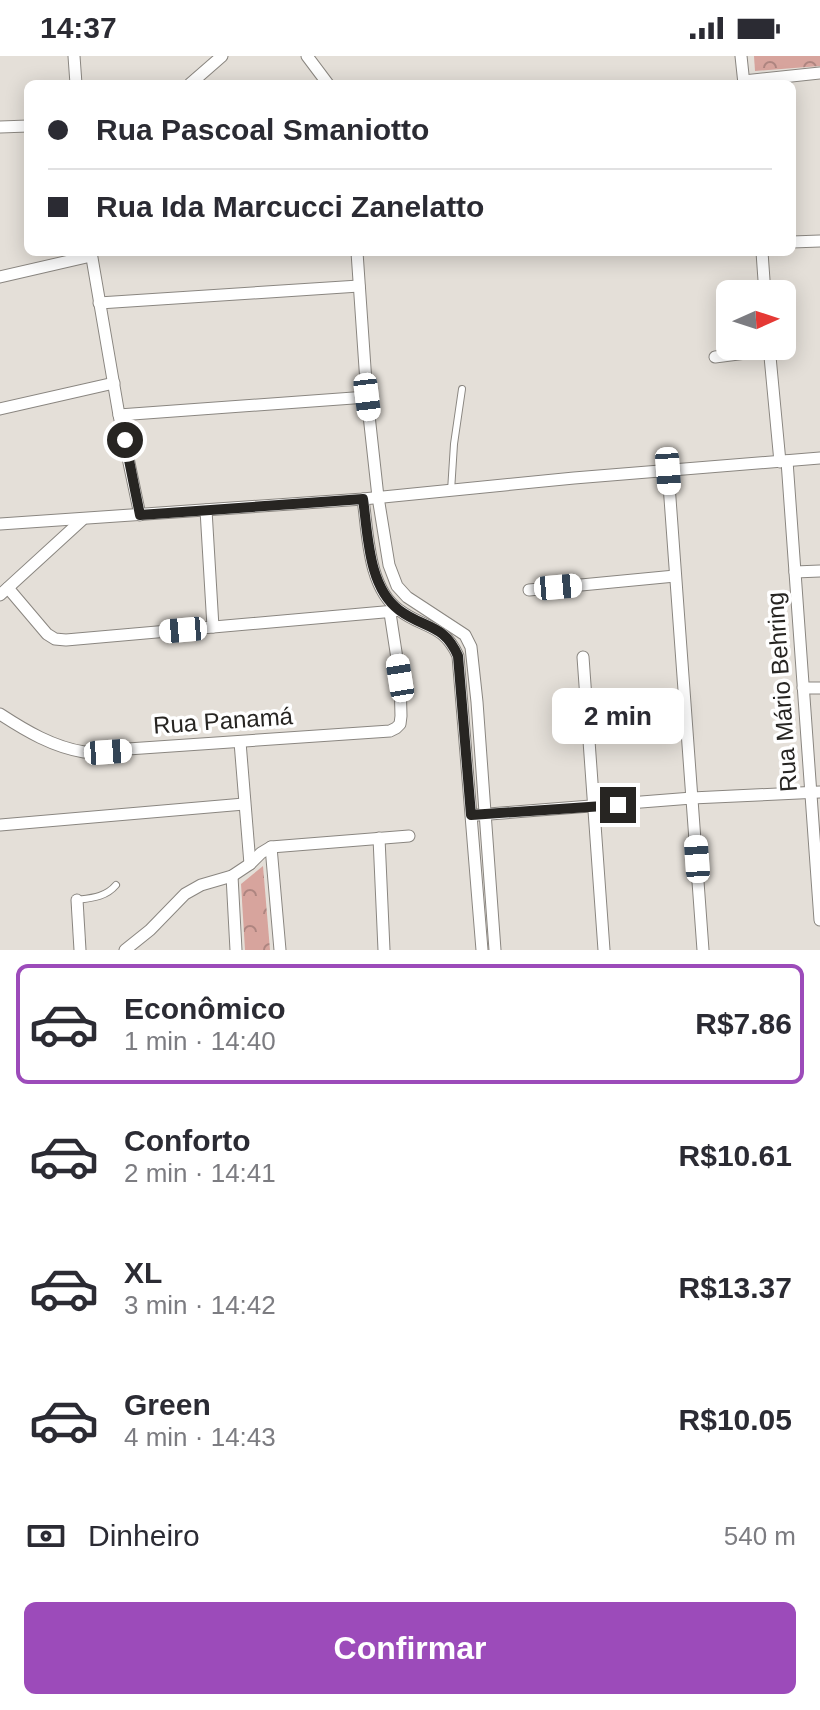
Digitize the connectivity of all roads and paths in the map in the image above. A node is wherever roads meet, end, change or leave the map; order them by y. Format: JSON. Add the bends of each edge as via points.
{"nodes":[{"id":1,"x":74,"y":56,"type":"edge"},
{"id":2,"x":222,"y":56,"type":"edge"},
{"id":3,"x":307,"y":56,"type":"edge"},
{"id":4,"x":741,"y":56,"type":"edge"},
{"id":5,"x":820,"y":73,"type":"edge"},
{"id":6,"x":204,"y":79,"type":"edge"},
{"id":7,"x":76,"y":80,"type":"edge"},
{"id":8,"x":325,"y":80,"type":"edge"},
{"id":9,"x":744,"y":80,"type":"edge"},
{"id":10,"x":761,"y":80,"type":"edge"},
{"id":11,"x":24,"y":126,"type":"edge"},
{"id":12,"x":0,"y":127,"type":"edge"},
{"id":13,"x":820,"y":241,"type":"edge"},
{"id":14,"x":796,"y":242,"type":"edge"},
{"id":15,"x":83,"y":256,"type":"edge"},
{"id":16,"x":91,"y":256,"type":"edge"},
{"id":17,"x":762,"y":256,"type":"edge"},
{"id":18,"x":357,"y":257,"type":"edge"},
{"id":19,"x":0,"y":277,"type":"edge"},
{"id":20,"x":764,"y":280,"type":"edge"},
{"id":21,"x":359,"y":286,"type":"junction"},
{"id":22,"x":99,"y":303,"type":"junction"},
{"id":23,"x":770,"y":360,"type":"edge"},
{"id":24,"x":114,"y":383,"type":"junction"},
{"id":25,"x":462,"y":389,"type":"dead end"},
{"id":26,"x":367,"y":397,"type":"junction"},
{"id":27,"x":0,"y":409,"type":"edge"},
{"id":28,"x":119,"y":415,"type":"junction"},
{"id":29,"x":820,"y":458,"type":"edge"},
{"id":30,"x":783,"y":461,"type":"junction"},
{"id":31,"x":668,"y":471,"type":"junction"},
{"id":32,"x":451,"y":491,"type":"junction"},
{"id":33,"x":378,"y":497,"type":"junction"},
{"id":34,"x":363,"y":499,"type":"junction"},
{"id":35,"x":206,"y":510,"type":"junction"},
{"id":36,"x":140,"y":515,"type":"junction"},
{"id":37,"x":82,"y":520,"type":"junction"},
{"id":38,"x":0,"y":524,"type":"edge"},
{"id":39,"x":389,"y":565,"type":"junction"},
{"id":40,"x":374,"y":570,"type":"junction"},
{"id":41,"x":820,"y":571,"type":"edge"},
{"id":42,"x":795,"y":572,"type":"junction"},
{"id":43,"x":675,"y":576,"type":"junction"},
{"id":44,"x":529,"y":590,"type":"dead end"},
{"id":45,"x":4,"y":592,"type":"edge"},
{"id":46,"x":414,"y":603,"type":"junction"},
{"id":47,"x":394,"y":612,"type":"junction"},
{"id":48,"x":213,"y":627,"type":"junction"},
{"id":49,"x":448,"y":630,"type":"junction"},
{"id":50,"x":583,"y":657,"type":"dead end"},
{"id":51,"x":474,"y":665,"type":"junction"},
{"id":52,"x":460,"y":666,"type":"junction"},
{"id":53,"x":803,"y":688,"type":"junction"},
{"id":54,"x":820,"y":688,"type":"edge"},
{"id":55,"x":463,"y":702,"type":"junction"},
{"id":56,"x":477,"y":702,"type":"junction"},
{"id":57,"x":0,"y":714,"type":"edge"},
{"id":58,"x":240,"y":742,"type":"junction"},
{"id":59,"x":816,"y":792,"type":"edge"},
{"id":60,"x":692,"y":798,"type":"junction"},
{"id":61,"x":244,"y":804,"type":"junction"},
{"id":62,"x":593,"y":807,"type":"junction"},
{"id":63,"x":478,"y":814,"type":"junction"},
{"id":64,"x":0,"y":825,"type":"edge"},
{"id":65,"x":409,"y":836,"type":"dead end"},
{"id":66,"x":379,"y":838,"type":"junction"},
{"id":67,"x":271,"y":847,"type":"junction"},
{"id":68,"x":250,"y":864,"type":"junction"},
{"id":69,"x":232,"y":876,"type":"junction"},
{"id":70,"x":116,"y":885,"type":"dead end"},
{"id":71,"x":77,"y":900,"type":"joint"},
{"id":72,"x":820,"y":905,"type":"edge"},
{"id":73,"x":820,"y":920,"type":"edge"},
{"id":74,"x":139,"y":946,"type":"edge"},
{"id":75,"x":80,"y":950,"type":"edge"},
{"id":76,"x":125,"y":950,"type":"edge"},
{"id":77,"x":236,"y":950,"type":"edge"},
{"id":78,"x":280,"y":950,"type":"edge"},
{"id":79,"x":384,"y":950,"type":"edge"},
{"id":80,"x":482,"y":950,"type":"edge"},
{"id":81,"x":495,"y":950,"type":"edge"},
{"id":82,"x":604,"y":950,"type":"edge"},
{"id":83,"x":703,"y":950,"type":"edge"}],
"edges":[{"from":1,"to":7,"type":"street"},
{"from":2,"to":6,"type":"street"},
{"from":3,"to":8,"type":"street"},
{"from":4,"to":9,"type":"street"},
{"from":5,"to":10,"type":"street"},
{"from":11,"to":12,"type":"street"},
{"from":13,"to":14,"type":"street"},
{"from":15,"to":19,"type":"street"},
{"from":16,"to":22,"type":"street"},
{"from":17,"to":20,"type":"street"},
{"from":18,"to":21,"type":"street"},
{"from":21,"to":22,"type":"street"},
{"from":21,"to":26,"type":"street"},
{"from":22,"to":24,"type":"street"},
{"from":23,"to":30,"type":"street","name":"Rua Mário Behring"},
{"from":24,"to":27,"type":"street"},
{"from":24,"to":28,"type":"street"},
{"from":25,"to":32,"type":"lane"},
{"from":26,"to":28,"type":"street"},
{"from":26,"to":33,"type":"street"},
{"from":28,"to":36,"type":"street"},
{"from":29,"to":30,"type":"street"},
{"from":30,"to":31,"type":"street"},
{"from":30,"to":42,"type":"street","name":"Rua Mário Behring"},
{"from":31,"to":32,"type":"street"},
{"from":31,"to":43,"type":"street"},
{"from":32,"to":33,"type":"street"},
{"from":33,"to":34,"type":"street"},
{"from":33,"to":39,"type":"street"},
{"from":34,"to":35,"type":"street"},
{"from":34,"to":40,"type":"street"},
{"from":35,"to":36,"type":"street"},
{"from":35,"to":48,"type":"street"},
{"from":36,"to":37,"type":"street"},
{"from":37,"to":38,"type":"street"},
{"from":37,"to":45,"type":"street"},
{"from":39,"to":40,"type":"street"},
{"from":39,"to":46,"type":"street","via":[[397,586]]},
{"from":40,"to":47,"type":"street"},
{"from":41,"to":42,"type":"street"},
{"from":42,"to":53,"type":"street","name":"Rua Mário Behring"},
{"from":43,"to":44,"type":"street"},
{"from":43,"to":60,"type":"street"},
{"from":45,"to":48,"type":"street","via":[[55,639]]},
{"from":46,"to":47,"type":"street"},
{"from":46,"to":49,"type":"street"},
{"from":47,"to":48,"type":"street"},
{"from":47,"to":49,"type":"street"},
{"from":47,"to":58,"type":"street","name":"Rua Panamá","via":[[401,716],[396,728]]},
{"from":49,"to":51,"type":"street","via":[[465,635]]},
{"from":49,"to":52,"type":"street"},
{"from":50,"to":62,"type":"street"},
{"from":51,"to":52,"type":"street"},
{"from":51,"to":56,"type":"street"},
{"from":52,"to":55,"type":"street"},
{"from":53,"to":54,"type":"street"},
{"from":53,"to":59,"type":"street","name":"Rua Mário Behring"},
{"from":55,"to":56,"type":"street"},
{"from":55,"to":63,"type":"street"},
{"from":56,"to":63,"type":"street"},
{"from":57,"to":58,"type":"street","name":"Rua Panamá","via":[[38,737],[84,752]]},
{"from":58,"to":61,"type":"street"},
{"from":59,"to":60,"type":"street"},
{"from":59,"to":72,"type":"street","name":"Rua Mário Behring"},
{"from":60,"to":62,"type":"street"},
{"from":60,"to":83,"type":"street"},
{"from":61,"to":64,"type":"street"},
{"from":61,"to":68,"type":"street"},
{"from":62,"to":63,"type":"street"},
{"from":62,"to":82,"type":"street"},
{"from":63,"to":80,"type":"street"},
{"from":63,"to":81,"type":"street"},
{"from":65,"to":66,"type":"street"},
{"from":66,"to":67,"type":"street"},
{"from":66,"to":79,"type":"street"},
{"from":67,"to":68,"type":"street"},
{"from":67,"to":78,"type":"street"},
{"from":68,"to":69,"type":"street"},
{"from":69,"to":74,"type":"street","via":[[185,894]]},
{"from":69,"to":77,"type":"street"},
{"from":70,"to":71,"type":"lane","via":[[104,895]]},
{"from":71,"to":75,"type":"street"},
{"from":72,"to":73,"type":"street","name":"Rua Mário Behring"},
{"from":74,"to":76,"type":"street"}]}
